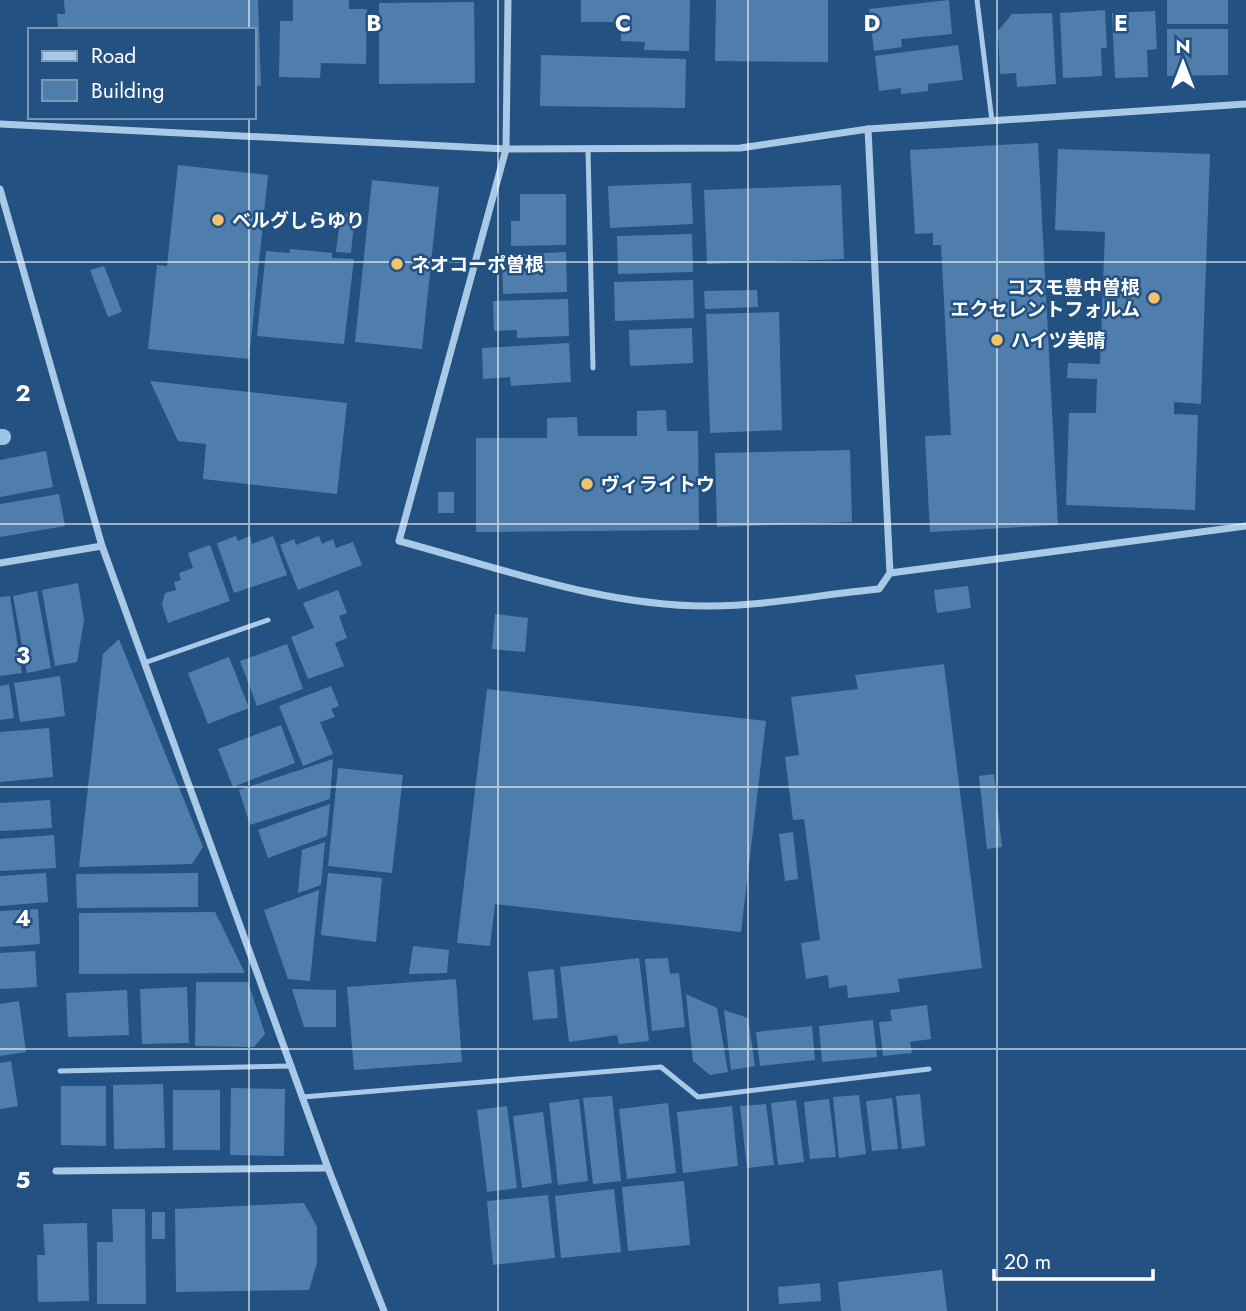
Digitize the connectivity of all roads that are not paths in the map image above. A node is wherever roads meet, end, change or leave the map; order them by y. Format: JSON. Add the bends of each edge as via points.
{"nodes":[{"id":1,"x":508,"y":0,"type":"edge"},
{"id":2,"x":977,"y":0,"type":"edge"},
{"id":3,"x":1246,"y":104,"type":"edge"},
{"id":4,"x":992,"y":121,"type":"junction"},
{"id":5,"x":0,"y":124,"type":"edge"},
{"id":6,"x":868,"y":129,"type":"junction"},
{"id":7,"x":506,"y":149,"type":"junction"},
{"id":8,"x":588,"y":149,"type":"junction"},
{"id":9,"x":0,"y":188,"type":"edge"},
{"id":10,"x":593,"y":368,"type":"dead end"},
{"id":11,"x":1246,"y":526,"type":"edge"},
{"id":12,"x":102,"y":546,"type":"junction"},
{"id":13,"x":0,"y":562,"type":"edge"},
{"id":14,"x":890,"y":573,"type":"junction"},
{"id":15,"x":268,"y":621,"type":"dead end"},
{"id":16,"x":144,"y":663,"type":"junction"},
{"id":17,"x":291,"y":1066,"type":"junction"},
{"id":18,"x":929,"y":1069,"type":"dead end"},
{"id":19,"x":60,"y":1071,"type":"dead end"},
{"id":20,"x":303,"y":1097,"type":"junction"},
{"id":21,"x":328,"y":1168,"type":"junction"},
{"id":22,"x":56,"y":1171,"type":"dead end"},
{"id":23,"x":384,"y":1311,"type":"edge"}],
"edges":[{"from":1,"to":7,"type":"street"},
{"from":2,"to":4,"type":"lane"},
{"from":3,"to":4,"type":"street"},
{"from":4,"to":6,"type":"street"},
{"from":5,"to":7,"type":"street"},
{"from":6,"to":8,"type":"street","via":[[740,148]]},
{"from":6,"to":14,"type":"street"},
{"from":7,"to":8,"type":"street"},
{"from":7,"to":14,"type":"street","via":[[399,541],[609,597],[660,604],[711,606],[879,589]]},
{"from":8,"to":10,"type":"lane"},
{"from":9,"to":12,"type":"street"},
{"from":11,"to":14,"type":"street"},
{"from":12,"to":13,"type":"street"},
{"from":12,"to":16,"type":"street"},
{"from":15,"to":16,"type":"lane"},
{"from":16,"to":17,"type":"street"},
{"from":17,"to":19,"type":"lane"},
{"from":17,"to":20,"type":"street"},
{"from":18,"to":20,"type":"lane","via":[[698,1097],[661,1067]]},
{"from":20,"to":21,"type":"street"},
{"from":21,"to":22,"type":"street"},
{"from":21,"to":23,"type":"street"}]}
